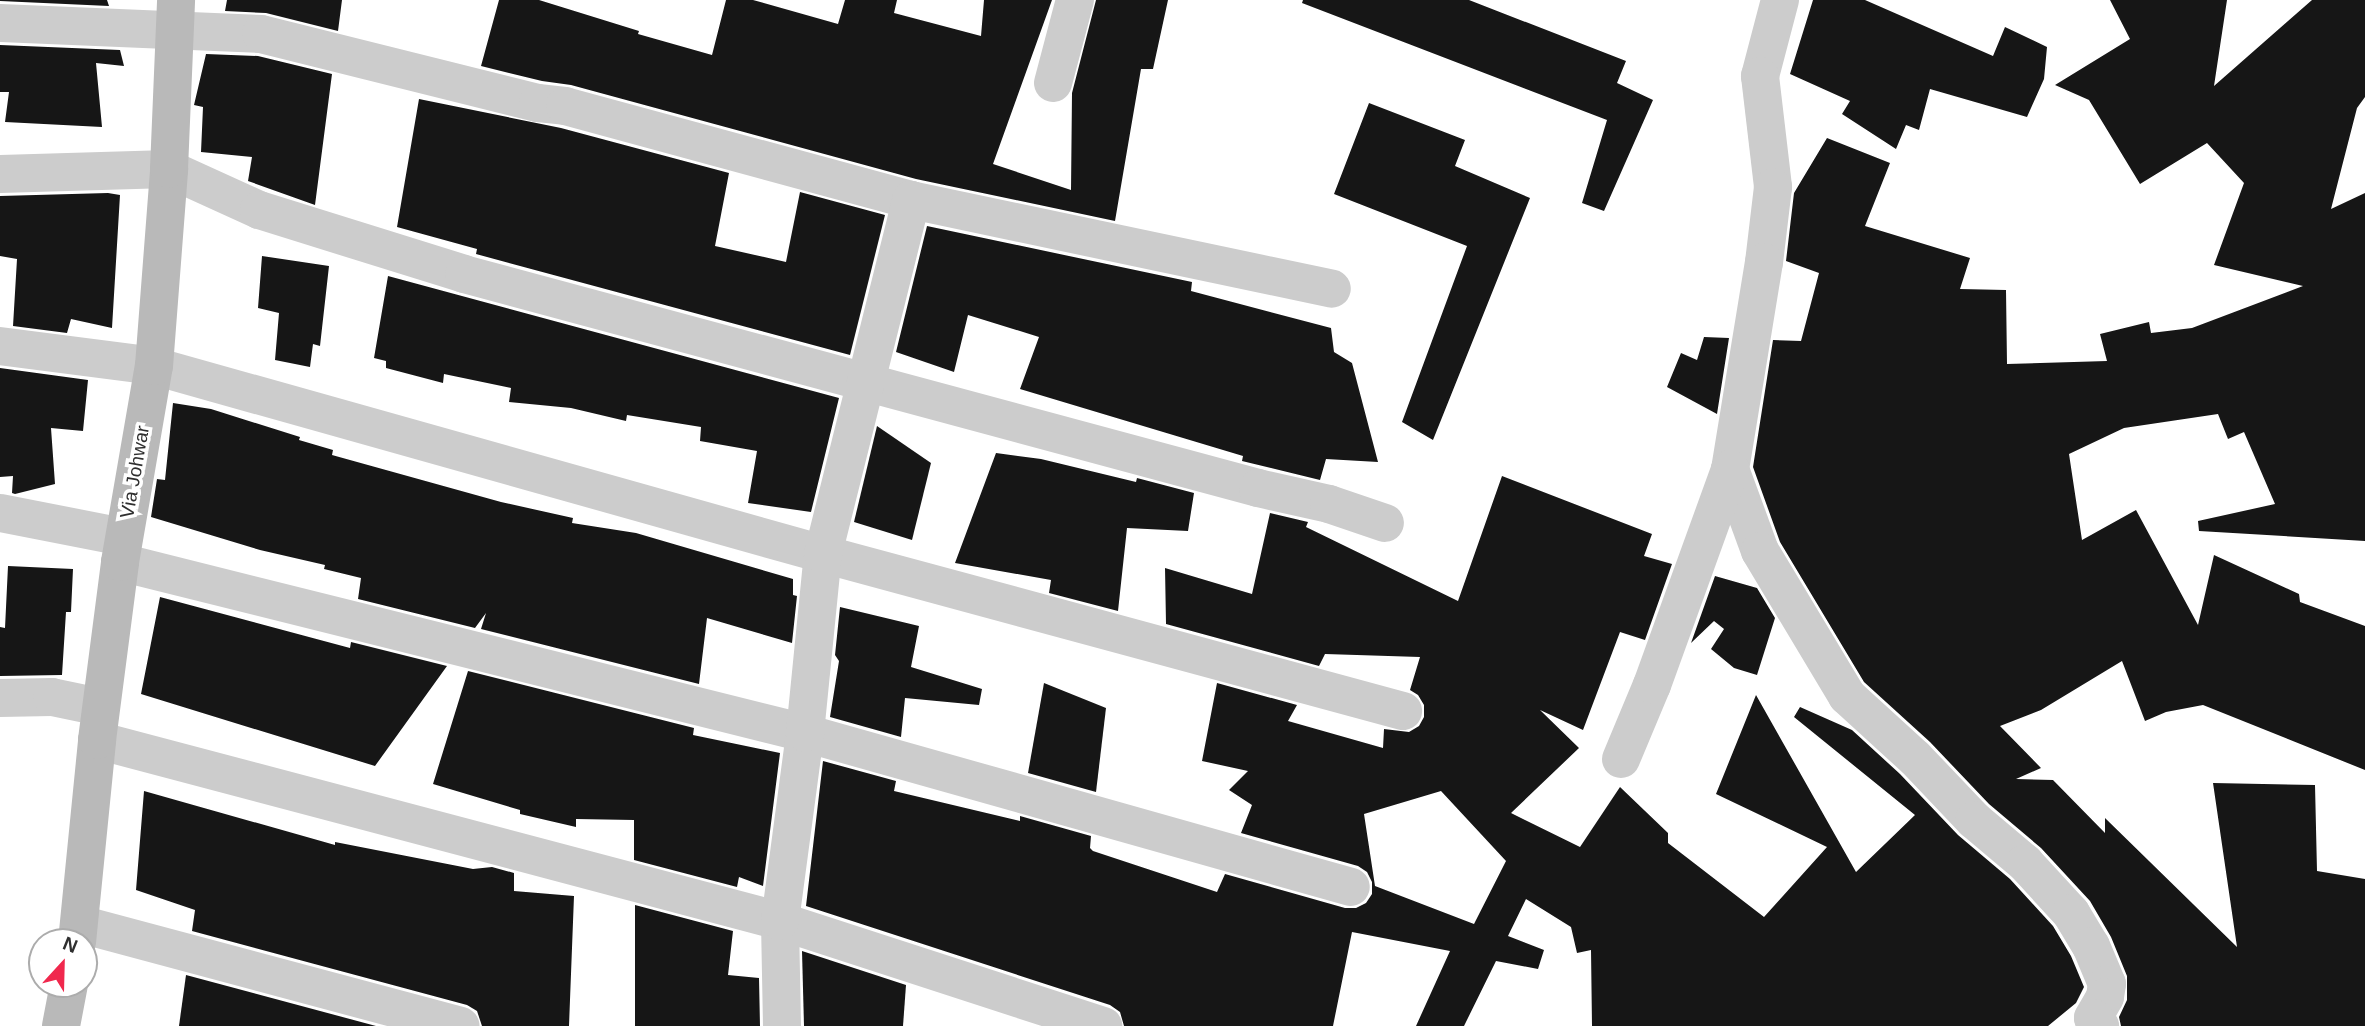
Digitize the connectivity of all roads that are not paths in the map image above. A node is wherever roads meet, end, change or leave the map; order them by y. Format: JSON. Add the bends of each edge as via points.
{"nodes":[{"id":1,"x":1075,"y":0,"type":"edge"},
{"id":2,"x":1780,"y":0,"type":"edge"},
{"id":3,"x":176,"y":15,"type":"edge"},
{"id":4,"x":0,"y":23,"type":"edge"},
{"id":5,"x":1052,"y":83,"type":"dead end"},
{"id":6,"x":169,"y":169,"type":"junction"},
{"id":7,"x":0,"y":174,"type":"edge"},
{"id":8,"x":911,"y":200,"type":"junction"},
{"id":9,"x":1332,"y":289,"type":"dead end"},
{"id":10,"x":0,"y":346,"type":"edge"},
{"id":11,"x":154,"y":366,"type":"junction"},
{"id":12,"x":867,"y":382,"type":"junction"},
{"id":13,"x":1730,"y":469,"type":"junction"},
{"id":14,"x":0,"y":513,"type":"edge"},
{"id":15,"x":1385,"y":523,"type":"dead end"},
{"id":16,"x":122,"y":549,"type":"junction"},
{"id":17,"x":823,"y":554,"type":"junction"},
{"id":18,"x":0,"y":698,"type":"edge"},
{"id":19,"x":1403,"y":711,"type":"dead end"},
{"id":20,"x":99,"y":723,"type":"junction"},
{"id":21,"x":805,"y":733,"type":"junction"},
{"id":22,"x":1621,"y":759,"type":"dead end"},
{"id":23,"x":1351,"y":887,"type":"dead end"},
{"id":24,"x":780,"y":921,"type":"junction"},
{"id":25,"x":79,"y":928,"type":"edge"},
{"id":26,"x":98,"y":938,"type":"edge"},
{"id":27,"x":66,"y":998,"type":"edge"},
{"id":28,"x":61,"y":1026,"type":"edge"},
{"id":29,"x":461,"y":1026,"type":"edge"},
{"id":30,"x":782,"y":1026,"type":"edge"},
{"id":31,"x":1103,"y":1026,"type":"edge"},
{"id":32,"x":2100,"y":1026,"type":"edge"}],
"edges":[{"from":1,"to":5,"type":"street"},
{"from":2,"to":13,"type":"street","via":[[1760,76],[1773,187]]},
{"from":3,"to":4,"type":"street"},
{"from":3,"to":6,"type":"street","name":"Via Johwar"},
{"from":3,"to":8,"type":"street","via":[[565,106]]},
{"from":6,"to":7,"type":"street"},
{"from":6,"to":11,"type":"street","name":"Via Johwar"},
{"from":6,"to":12,"type":"street","via":[[259,210],[451,270]]},
{"from":8,"to":9,"type":"street"},
{"from":8,"to":12,"type":"street"},
{"from":10,"to":11,"type":"street"},
{"from":11,"to":16,"type":"street","name":"Via Johwar"},
{"from":11,"to":17,"type":"street"},
{"from":12,"to":15,"type":"street","via":[[1329,504]]},
{"from":12,"to":17,"type":"street"},
{"from":13,"to":22,"type":"street"},
{"from":13,"to":32,"type":"street","via":[[1760,551],[1847,696],[2071,912],[2107,984],[2093,1018]]},
{"from":14,"to":16,"type":"street"},
{"from":16,"to":20,"type":"street","name":"Via Johwar"},
{"from":16,"to":21,"type":"street"},
{"from":17,"to":19,"type":"street"},
{"from":17,"to":21,"type":"street"},
{"from":18,"to":20,"type":"street","via":[[52,696]]},
{"from":20,"to":24,"type":"street"},
{"from":20,"to":25,"type":"street","name":"Via Johwar"},
{"from":21,"to":23,"type":"street"},
{"from":21,"to":24,"type":"street"},
{"from":24,"to":30,"type":"street"},
{"from":24,"to":31,"type":"street"},
{"from":26,"to":29,"type":"street"},
{"from":27,"to":28,"type":"street"}]}
